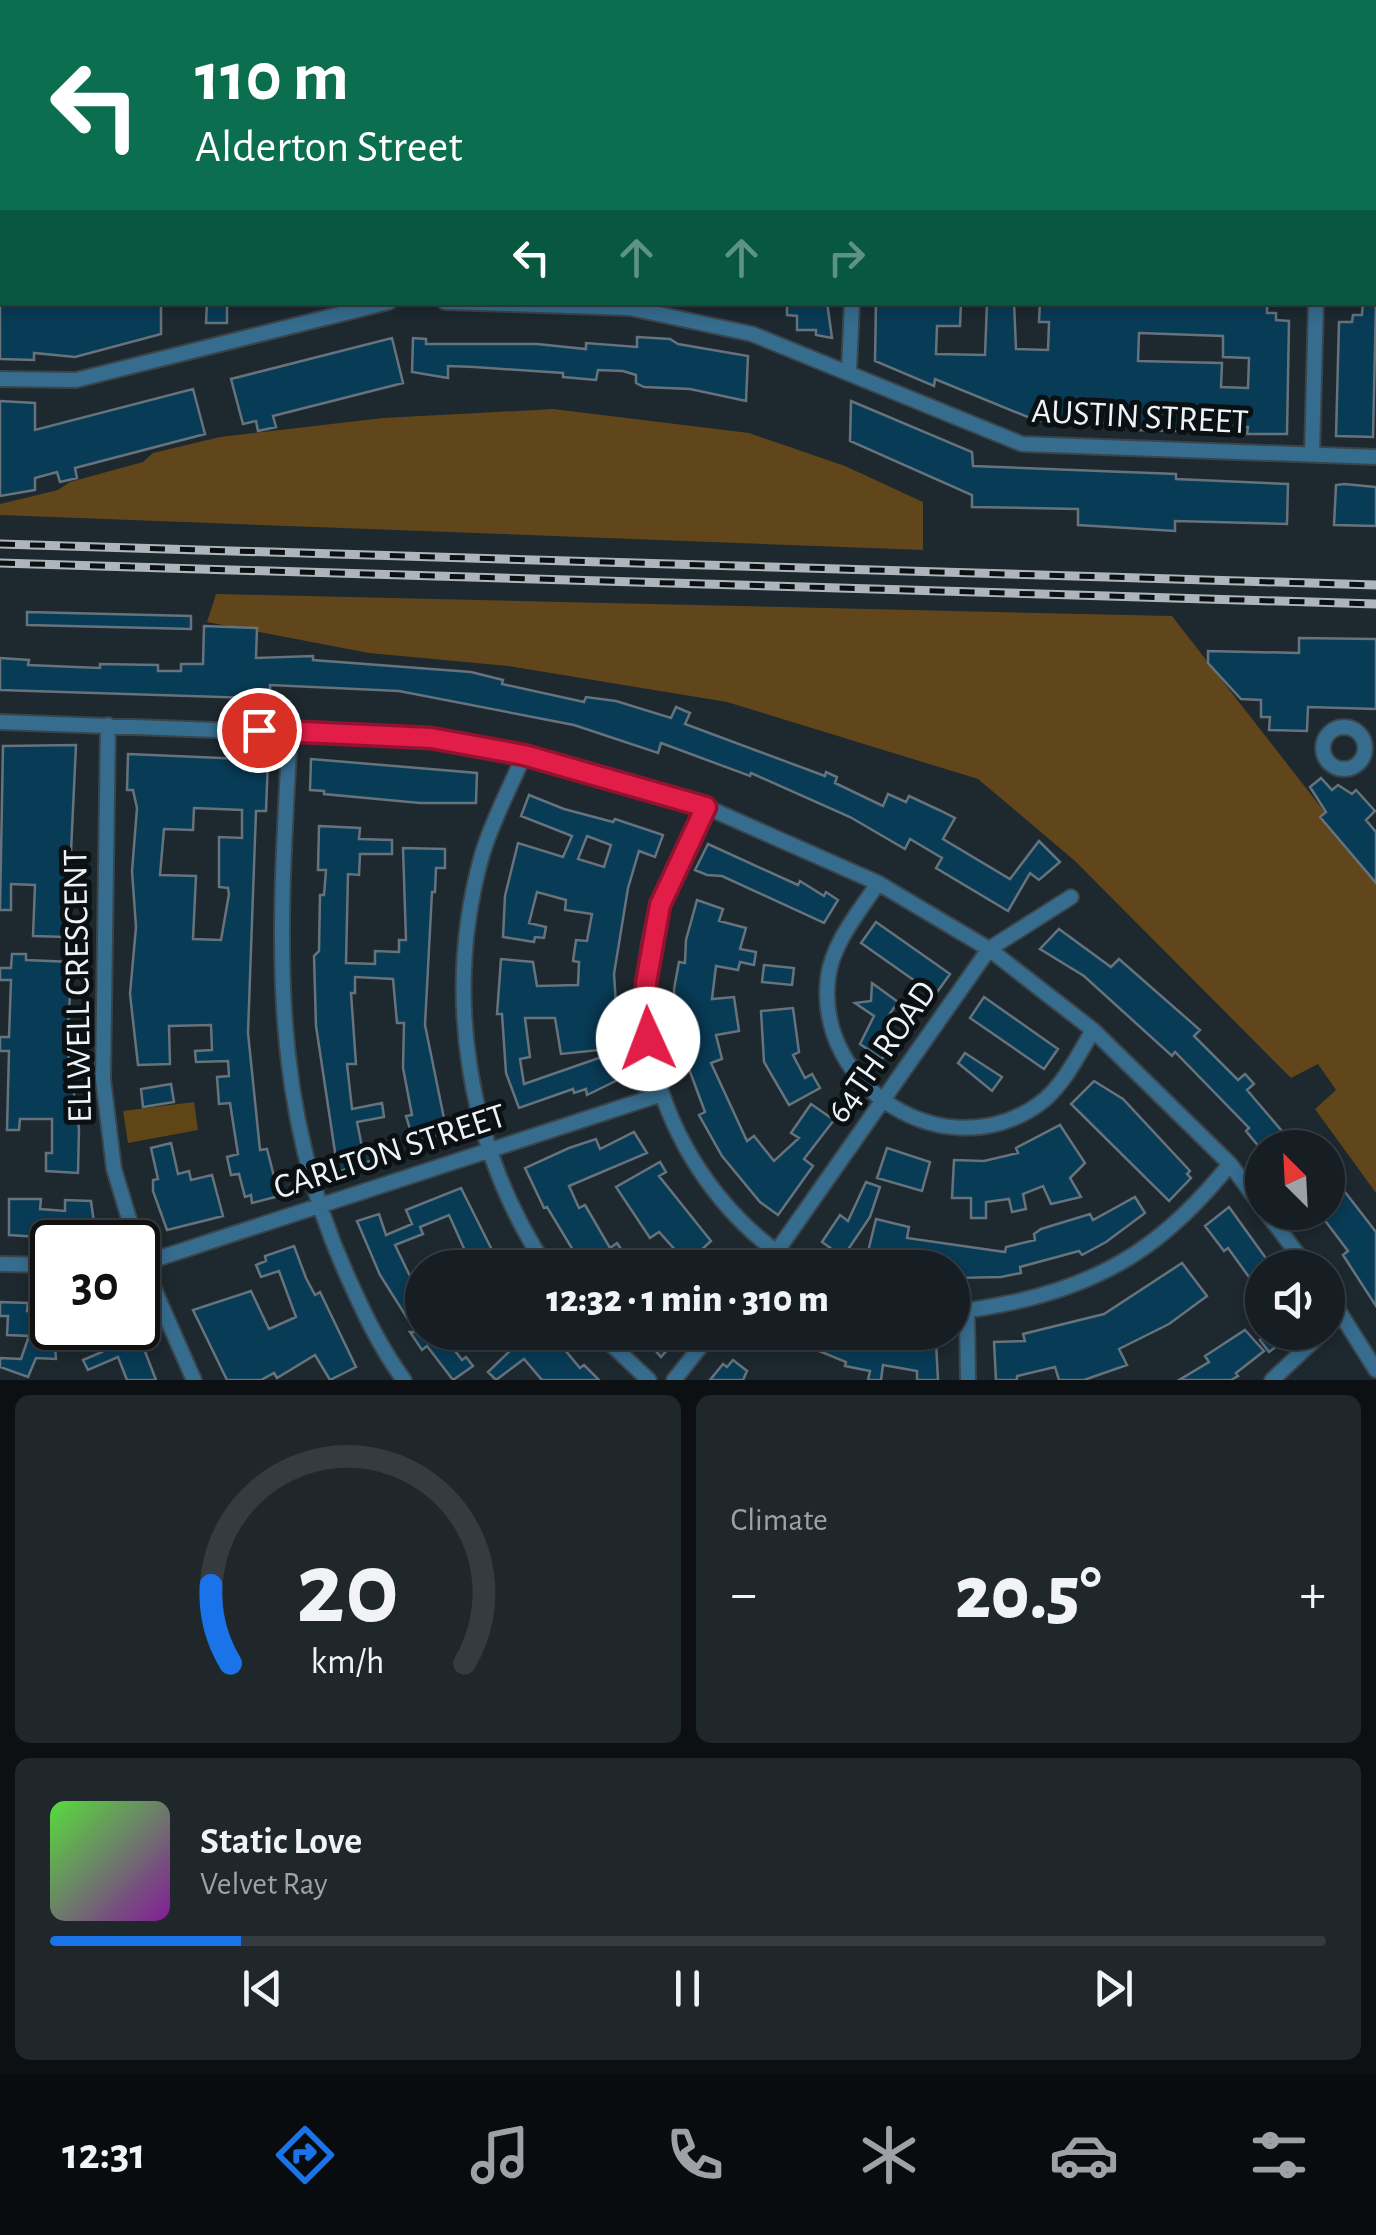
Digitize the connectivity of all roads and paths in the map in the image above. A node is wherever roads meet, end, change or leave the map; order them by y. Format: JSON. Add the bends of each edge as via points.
{"nodes":[{"id":1,"x":377,"y":305,"type":"edge"},
{"id":2,"x":538,"y":305,"type":"edge"},
{"id":3,"x":852,"y":305,"type":"edge"},
{"id":4,"x":1316,"y":305,"type":"edge"},
{"id":5,"x":849,"y":371,"type":"junction"},
{"id":6,"x":0,"y":379,"type":"edge"},
{"id":7,"x":1312,"y":455,"type":"junction"},
{"id":8,"x":1376,"y":457,"type":"edge"},
{"id":9,"x":0,"y":722,"type":"edge"},
{"id":10,"x":108,"y":726,"type":"junction"},
{"id":11,"x":290,"y":731,"type":"junction"},
{"id":12,"x":524,"y":755,"type":"junction"},
{"id":13,"x":706,"y":807,"type":"junction"},
{"id":14,"x":878,"y":883,"type":"junction"},
{"id":15,"x":1071,"y":897,"type":"dead end"},
{"id":16,"x":989,"y":948,"type":"junction"},
{"id":17,"x":1093,"y":1030,"type":"junction"},
{"id":18,"x":662,"y":1094,"type":"junction"},
{"id":19,"x":883,"y":1105,"type":"junction"},
{"id":20,"x":490,"y":1151,"type":"junction"},
{"id":21,"x":1230,"y":1164,"type":"junction"},
{"id":22,"x":1245,"y":1184,"type":"edge"},
{"id":23,"x":317,"y":1208,"type":"junction"},
{"id":24,"x":130,"y":1220,"type":"edge"},
{"id":25,"x":1279,"y":1230,"type":"edge"},
{"id":26,"x":536,"y":1250,"type":"edge"},
{"id":27,"x":774,"y":1250,"type":"edge"},
{"id":28,"x":779,"y":1250,"type":"edge"},
{"id":29,"x":1294,"y":1250,"type":"edge"},
{"id":30,"x":160,"y":1259,"type":"edge"},
{"id":31,"x":0,"y":1264,"type":"edge"},
{"id":32,"x":30,"y":1265,"type":"edge"},
{"id":33,"x":160,"y":1308,"type":"edge"},
{"id":34,"x":970,"y":1309,"type":"edge"},
{"id":35,"x":1345,"y":1319,"type":"edge"},
{"id":36,"x":617,"y":1350,"type":"edge"},
{"id":37,"x":698,"y":1350,"type":"edge"},
{"id":38,"x":965,"y":1350,"type":"edge"},
{"id":39,"x":1304,"y":1350,"type":"edge"},
{"id":40,"x":1376,"y":1370,"type":"edge"},
{"id":41,"x":194,"y":1380,"type":"edge"},
{"id":42,"x":404,"y":1380,"type":"edge"},
{"id":43,"x":649,"y":1380,"type":"edge"},
{"id":44,"x":674,"y":1380,"type":"edge"},
{"id":45,"x":968,"y":1380,"type":"edge"},
{"id":46,"x":1272,"y":1380,"type":"edge"}],
"edges":[{"from":1,"to":6,"type":"street","via":[[76,380]]},
{"from":2,"to":5,"type":"street","name":"AUSTIN STREET","via":[[630,308],[752,334]]},
{"from":3,"to":5,"type":"street"},
{"from":4,"to":7,"type":"street"},
{"from":5,"to":7,"type":"street","name":"AUSTIN STREET","via":[[1022,444]]},
{"from":7,"to":8,"type":"street","name":"AUSTIN STREET"},
{"from":9,"to":10,"type":"street"},
{"from":10,"to":11,"type":"street"},
{"from":10,"to":24,"type":"street","name":"ELLWELL CRESCENT","via":[[103,1079],[114,1169]]},
{"from":11,"to":12,"type":"street","via":[[431,738]]},
{"from":11,"to":23,"type":"street","via":[[280,914],[286,1064]]},
{"from":12,"to":13,"type":"street"},
{"from":12,"to":20,"type":"street","via":[[483,852],[464,943],[465,1049]]},
{"from":13,"to":14,"type":"street"},
{"from":13,"to":18,"type":"street","via":[[660,905],[646,983],[648,1039]]},
{"from":14,"to":16,"type":"street"},
{"from":14,"to":19,"type":"street","via":[[839,943],[828,1001],[844,1054]]},
{"from":15,"to":16,"type":"street","name":"64TH ROAD"},
{"from":16,"to":17,"type":"street"},
{"from":16,"to":19,"type":"street","name":"64TH ROAD"},
{"from":17,"to":19,"type":"street","via":[[1040,1104],[993,1125],[934,1124]]},
{"from":17,"to":21,"type":"street"},
{"from":18,"to":20,"type":"street","name":"CARLTON STREET"},
{"from":18,"to":27,"type":"street","via":[[686,1150],[732,1212]]},
{"from":19,"to":28,"type":"street","name":"64TH ROAD"},
{"from":20,"to":23,"type":"street","name":"CARLTON STREET"},
{"from":20,"to":26,"type":"street"},
{"from":21,"to":22,"type":"street"},
{"from":21,"to":34,"type":"street","via":[[1196,1206],[1145,1251],[1067,1290]]},
{"from":23,"to":30,"type":"street","name":"CARLTON STREET"},
{"from":23,"to":42,"type":"street","via":[[379,1346]]},
{"from":25,"to":29,"type":"street"},
{"from":31,"to":32,"type":"street"},
{"from":33,"to":41,"type":"street","name":"ELLWELL CRESCENT"},
{"from":35,"to":40,"type":"street"},
{"from":36,"to":43,"type":"street"},
{"from":37,"to":44,"type":"street"},
{"from":38,"to":45,"type":"street"},
{"from":39,"to":46,"type":"street"}]}
